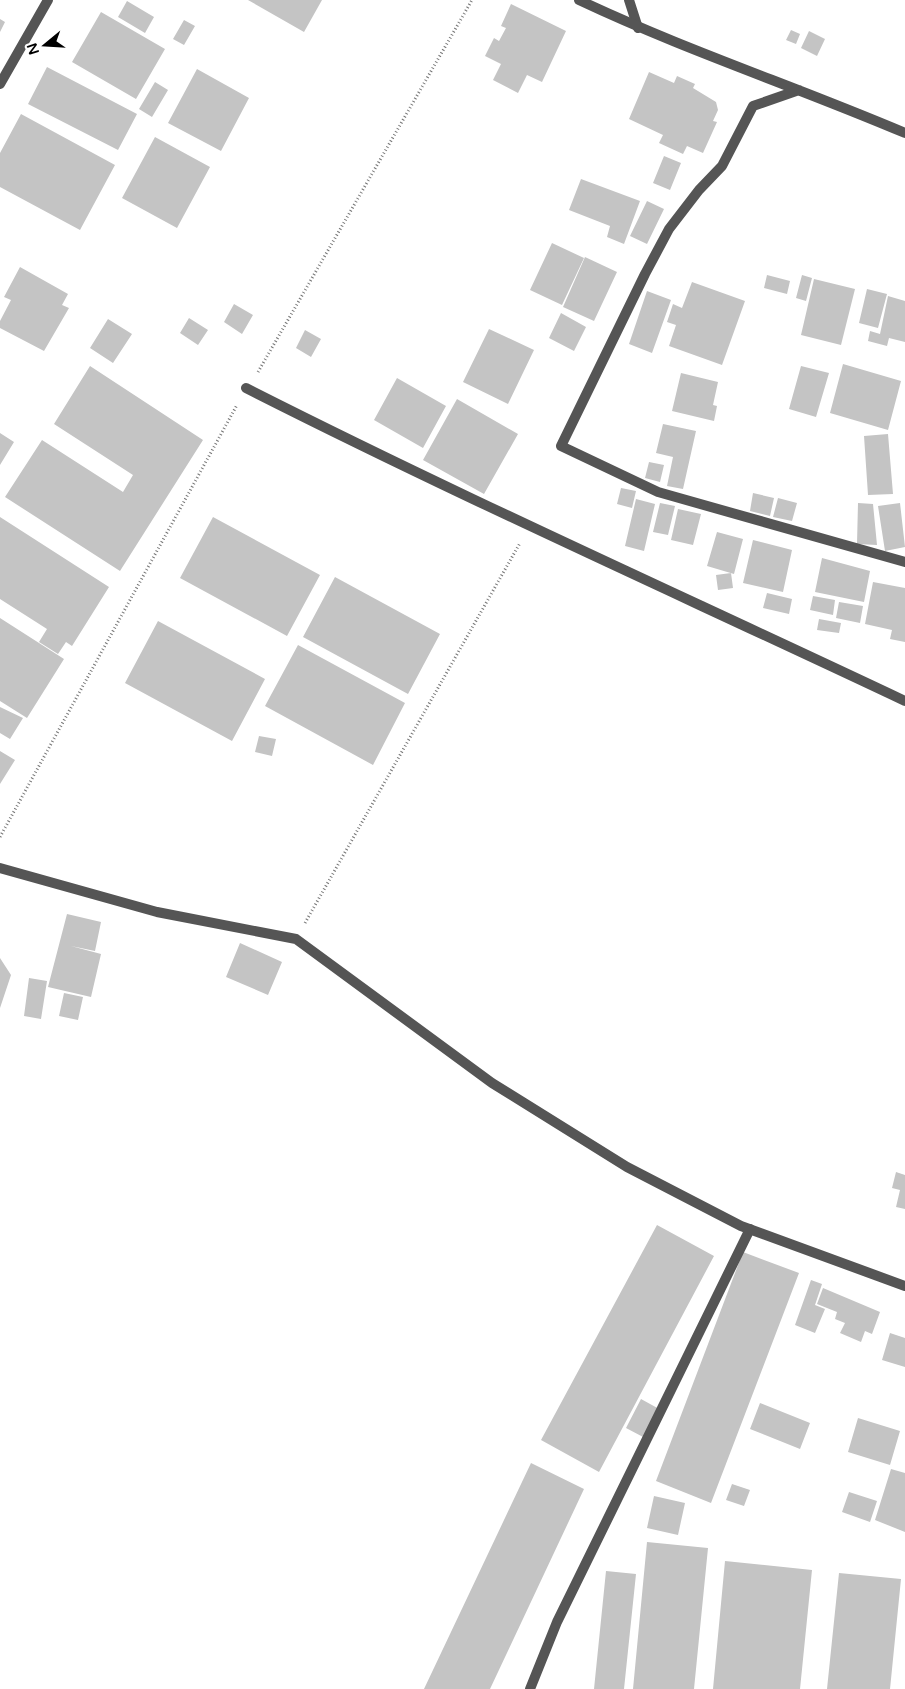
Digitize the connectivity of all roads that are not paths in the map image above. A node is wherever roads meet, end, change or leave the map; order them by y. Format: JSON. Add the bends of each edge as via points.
{"nodes":[{"id":1,"x":48,"y":0,"type":"edge"},
{"id":2,"x":579,"y":0,"type":"edge"},
{"id":3,"x":629,"y":0,"type":"edge"},
{"id":4,"x":638,"y":28,"type":"junction"},
{"id":5,"x":0,"y":84,"type":"edge"},
{"id":6,"x":799,"y":90,"type":"junction"},
{"id":7,"x":905,"y":133,"type":"edge"},
{"id":8,"x":246,"y":388,"type":"road end"},
{"id":9,"x":905,"y":562,"type":"edge"},
{"id":10,"x":905,"y":701,"type":"edge"},
{"id":11,"x":0,"y":868,"type":"edge"},
{"id":12,"x":750,"y":1229,"type":"junction"},
{"id":13,"x":905,"y":1286,"type":"edge"},
{"id":14,"x":530,"y":1689,"type":"edge"}],
"edges":[{"from":1,"to":5,"type":"street"},
{"from":2,"to":4,"type":"street"},
{"from":3,"to":4,"type":"street"},
{"from":4,"to":6,"type":"street"},
{"from":6,"to":7,"type":"street"},
{"from":6,"to":9,"type":"street","via":[[753,106],[722,166],[669,229],[561,446],[658,492]]},
{"from":8,"to":10,"type":"street","via":[[395,464],[531,524]]},
{"from":11,"to":12,"type":"street","via":[[157,912],[296,938],[492,1083],[627,1168]]},
{"from":12,"to":13,"type":"street"},
{"from":12,"to":14,"type":"street","via":[[557,1622]]}]}
